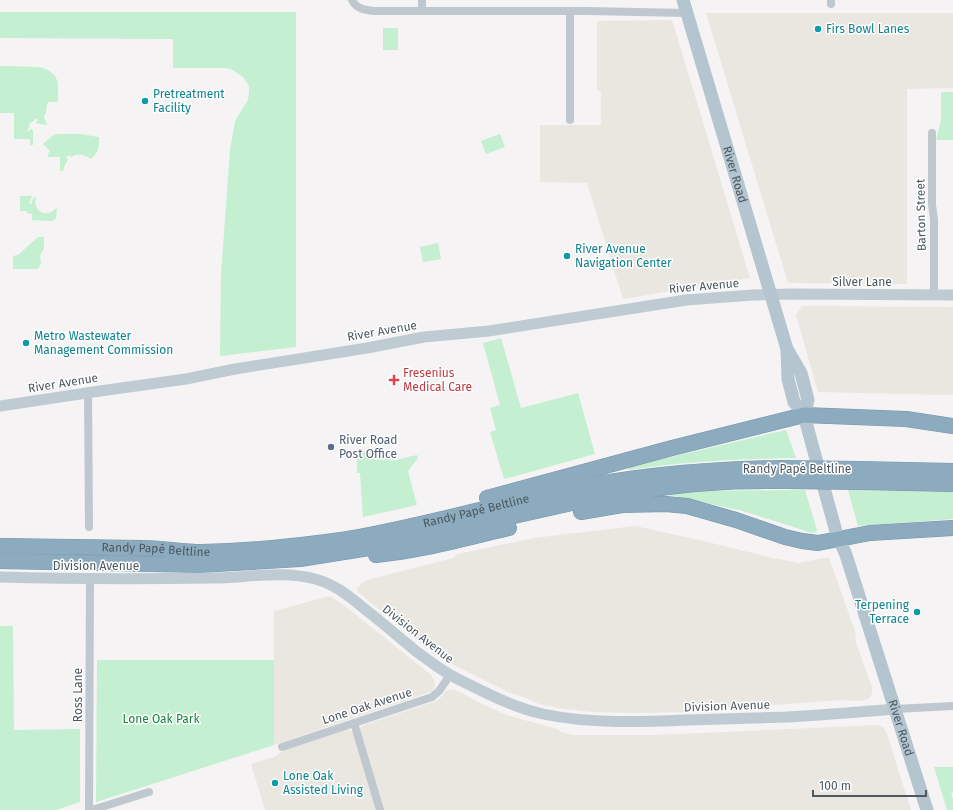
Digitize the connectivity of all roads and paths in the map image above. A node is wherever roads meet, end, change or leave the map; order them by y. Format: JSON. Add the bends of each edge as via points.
{"nodes":[{"id":1,"x":352,"y":0,"type":"edge"},
{"id":2,"x":422,"y":0,"type":"edge"},
{"id":3,"x":685,"y":6,"type":"edge"},
{"id":4,"x":422,"y":11,"type":"junction"},
{"id":5,"x":570,"y":11,"type":"junction"},
{"id":6,"x":570,"y":120,"type":"dead end"},
{"id":7,"x":932,"y":134,"type":"dead end"},
{"id":8,"x":770,"y":294,"type":"junction"},
{"id":9,"x":934,"y":295,"type":"junction"},
{"id":10,"x":953,"y":295,"type":"edge"},
{"id":11,"x":88,"y":393,"type":"junction"},
{"id":12,"x":0,"y":406,"type":"edge"},
{"id":13,"x":804,"y":415,"type":"junction"},
{"id":14,"x":953,"y":426,"type":"edge"},
{"id":15,"x":953,"y":471,"type":"edge"},
{"id":16,"x":860,"y":476,"type":"junction"},
{"id":17,"x":953,"y":484,"type":"edge"},
{"id":18,"x":88,"y":527,"type":"dead end"},
{"id":19,"x":953,"y":528,"type":"edge"},
{"id":20,"x":838,"y":539,"type":"junction"},
{"id":21,"x":0,"y":546,"type":"edge"},
{"id":22,"x":299,"y":552,"type":"junction"},
{"id":23,"x":0,"y":561,"type":"edge"},
{"id":24,"x":0,"y":577,"type":"edge"},
{"id":25,"x":90,"y":579,"type":"junction"},
{"id":26,"x":450,"y":675,"type":"junction"},
{"id":27,"x":953,"y":706,"type":"edge"},
{"id":28,"x":895,"y":709,"type":"junction"},
{"id":29,"x":354,"y":723,"type":"junction"},
{"id":30,"x":282,"y":747,"type":"dead end"},
{"id":31,"x":149,"y":792,"type":"dead end"},
{"id":32,"x":90,"y":810,"type":"edge"},
{"id":33,"x":380,"y":810,"type":"edge"},
{"id":34,"x":927,"y":810,"type":"edge"}],
"edges":[{"from":1,"to":4,"type":"street","via":[[358,8],[365,10]]},
{"from":2,"to":4,"type":"street"},
{"from":3,"to":5,"type":"street"},
{"from":3,"to":8,"type":"main road","name":"River Road"},
{"from":4,"to":5,"type":"street"},
{"from":5,"to":6,"type":"street"},
{"from":7,"to":9,"type":"street","name":"Barton Street"},
{"from":8,"to":9,"type":"street","name":"Silver Lane"},
{"from":8,"to":11,"type":"street","name":"River Avenue","via":[[686,300],[489,331],[424,337],[186,379]]},
{"from":8,"to":13,"type":"main road","name":"River Road","via":[[787,349],[801,373],[808,400]]},
{"from":9,"to":10,"type":"street","name":"Silver Lane"},
{"from":11,"to":12,"type":"street","name":"River Avenue"},
{"from":11,"to":18,"type":"street"},
{"from":13,"to":14,"type":"highway","via":[[906,419]]},
{"from":13,"to":20,"type":"main road","name":"River Road"},
{"from":13,"to":22,"type":"highway","via":[[472,502]]},
{"from":15,"to":16,"type":"highway","name":"Randy Papé Beltline"},
{"from":16,"to":17,"type":"highway","name":"Randy Papé Beltline"},
{"from":16,"to":22,"type":"highway","name":"Randy Papé Beltline","bridge":true,"via":[[782,475],[720,469],[631,479],[554,492]]},
{"from":19,"to":20,"type":"highway","via":[[870,533]]},
{"from":20,"to":22,"type":"highway","via":[[822,542],[798,540],[687,506],[622,505],[574,513],[399,553],[348,557]]},
{"from":20,"to":28,"type":"main road","name":"River Road","via":[[841,561],[874,645]]},
{"from":21,"to":22,"type":"highway","name":"Randy Papé Beltline","via":[[145,548],[200,552],[259,549]]},
{"from":22,"to":23,"type":"highway","name":"Randy Papé Beltline","via":[[200,565]]},
{"from":24,"to":25,"type":"street","name":"Division Avenue"},
{"from":25,"to":26,"type":"street","name":"Division Avenue","via":[[286,575],[317,579],[346,594]]},
{"from":25,"to":32,"type":"street","name":"Ross Lane"},
{"from":26,"to":28,"type":"street","name":"Division Avenue","via":[[524,709],[564,718],[595,721],[789,717]]},
{"from":26,"to":29,"type":"street","name":"Lone Oak Avenue","via":[[432,697]]},
{"from":27,"to":28,"type":"street"},
{"from":28,"to":34,"type":"main road","name":"River Road"},
{"from":29,"to":30,"type":"street","name":"Lone Oak Avenue"},
{"from":29,"to":33,"type":"street"},
{"from":31,"to":32,"type":"street"}]}
